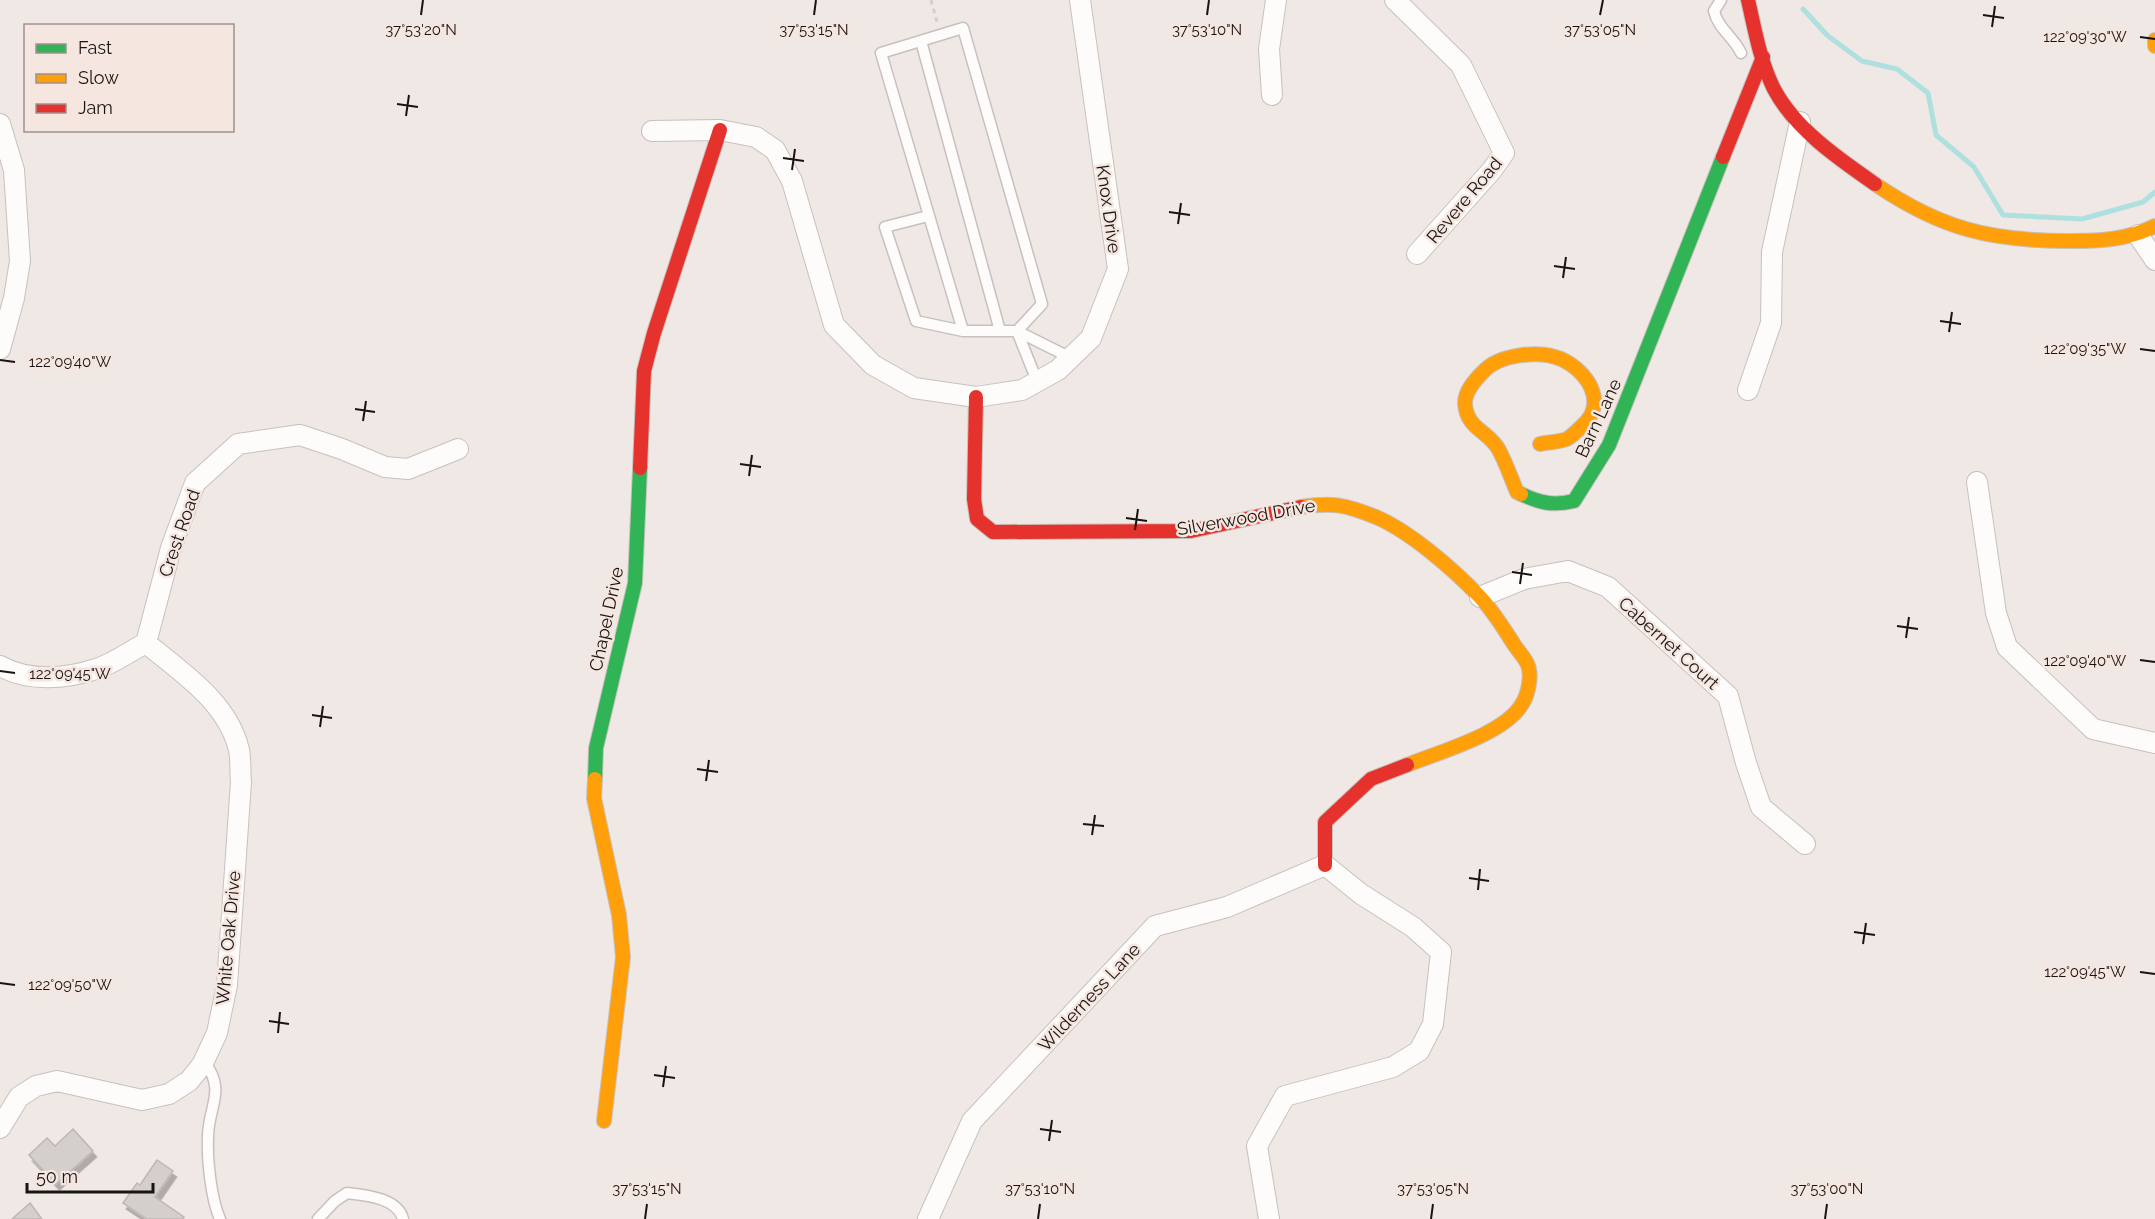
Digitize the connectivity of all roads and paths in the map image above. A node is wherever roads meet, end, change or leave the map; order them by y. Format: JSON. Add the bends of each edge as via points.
{"nodes":[{"id":1,"x":931,"y":0,"type":"edge"},
{"id":2,"x":1080,"y":0,"type":"edge"},
{"id":3,"x":1276,"y":0,"type":"edge"},
{"id":4,"x":1395,"y":0,"type":"edge"},
{"id":5,"x":1721,"y":0,"type":"edge"},
{"id":6,"x":1748,"y":0,"type":"edge"},
{"id":7,"x":940,"y":35,"type":"junction"},
{"id":8,"x":2155,"y":40,"type":"edge"},
{"id":9,"x":921,"y":41,"type":"junction"},
{"id":10,"x":2155,"y":46,"type":"edge"},
{"id":11,"x":1741,"y":53,"type":"dead end"},
{"id":12,"x":1763,"y":57,"type":"junction"},
{"id":13,"x":1272,"y":95,"type":"dead end"},
{"id":14,"x":1800,"y":122,"type":"junction"},
{"id":15,"x":0,"y":124,"type":"edge"},
{"id":16,"x":720,"y":130,"type":"junction"},
{"id":17,"x":652,"y":131,"type":"dead end"},
{"id":18,"x":928,"y":216,"type":"junction"},
{"id":19,"x":2147,"y":231,"type":"edge"},
{"id":20,"x":1417,"y":254,"type":"dead end"},
{"id":21,"x":2155,"y":260,"type":"edge"},
{"id":22,"x":963,"y":331,"type":"junction"},
{"id":23,"x":1000,"y":331,"type":"junction"},
{"id":24,"x":1017,"y":331,"type":"junction"},
{"id":25,"x":0,"y":349,"type":"edge"},
{"id":26,"x":1071,"y":358,"type":"junction"},
{"id":27,"x":1037,"y":381,"type":"junction"},
{"id":28,"x":1748,"y":390,"type":"dead end"},
{"id":29,"x":976,"y":397,"type":"junction"},
{"id":30,"x":1540,"y":444,"type":"dead end"},
{"id":31,"x":458,"y":449,"type":"dead end"},
{"id":32,"x":1977,"y":482,"type":"dead end"},
{"id":33,"x":1480,"y":597,"type":"junction"},
{"id":34,"x":146,"y":643,"type":"junction"},
{"id":35,"x":0,"y":666,"type":"edge"},
{"id":36,"x":2155,"y":743,"type":"edge"},
{"id":37,"x":1805,"y":844,"type":"dead end"},
{"id":38,"x":1325,"y":865,"type":"junction"},
{"id":39,"x":204,"y":1062,"type":"junction"},
{"id":40,"x":604,"y":1121,"type":"dead end"},
{"id":41,"x":0,"y":1128,"type":"edge"},
{"id":42,"x":220,"y":1219,"type":"edge"},
{"id":43,"x":318,"y":1219,"type":"edge"},
{"id":44,"x":403,"y":1219,"type":"edge"},
{"id":45,"x":928,"y":1219,"type":"edge"},
{"id":46,"x":1269,"y":1219,"type":"edge"}],
"edges":[{"from":1,"to":7,"type":"path"},
{"from":2,"to":26,"type":"street","name":"Knox Drive","via":[[1118,269],[1092,338]]},
{"from":3,"to":13,"type":"street","via":[[1269,49]]},
{"from":4,"to":20,"type":"street","name":"Revere Road","via":[[1461,65],[1504,153]]},
{"from":5,"to":11,"type":"lane","via":[[1714,11],[1716,19]]},
{"from":6,"to":12,"type":"street"},
{"from":7,"to":9,"type":"lane"},
{"from":7,"to":24,"type":"lane","via":[[963,28],[1042,304]]},
{"from":8,"to":10,"type":"street"},
{"from":9,"to":18,"type":"lane","via":[[881,53]]},
{"from":9,"to":23,"type":"lane"},
{"from":12,"to":14,"type":"street","via":[[1773,87]]},
{"from":12,"to":30,"type":"street","name":"Barn Lane","via":[[1609,445],[1574,501],[1558,505],[1517,492],[1498,447],[1468,419],[1465,401],[1472,382],[1500,360],[1525,354],[1560,359],[1579,372],[1592,386],[1595,406],[1590,420],[1567,439]]},
{"from":14,"to":19,"type":"street","via":[[1858,171],[1922,213],[1985,235],[2026,241],[2111,240]]},
{"from":14,"to":28,"type":"street","via":[[1773,252],[1771,323]]},
{"from":15,"to":25,"type":"street","via":[[14,170],[20,261]]},
{"from":16,"to":17,"type":"street"},
{"from":16,"to":29,"type":"street","name":"Knox Drive","via":[[756,137],[775,150],[792,181],[834,325],[873,365],[914,388]]},
{"from":16,"to":40,"type":"street","name":"Chapel Drive","via":[[644,371],[635,583],[596,748],[594,798],[620,915],[622,957]]},
{"from":18,"to":22,"type":"lane"},
{"from":18,"to":22,"type":"lane","via":[[885,227],[916,321]]},
{"from":19,"to":21,"type":"street"},
{"from":22,"to":23,"type":"lane"},
{"from":23,"to":24,"type":"lane"},
{"from":24,"to":26,"type":"lane"},
{"from":24,"to":27,"type":"lane"},
{"from":26,"to":27,"type":"street","name":"Knox Drive","via":[[1059,370]]},
{"from":27,"to":29,"type":"street","name":"Knox Drive","via":[[1022,390]]},
{"from":29,"to":33,"type":"street","name":"Silverwood Drive","via":[[974,499],[977,519],[993,532],[1191,531],[1327,503],[1377,518],[1418,541]]},
{"from":31,"to":34,"type":"street","name":"Crest Road","via":[[408,470],[385,467],[300,435],[238,444],[195,483],[171,548]]},
{"from":32,"to":36,"type":"street","via":[[1996,613],[2007,647],[2093,729]]},
{"from":33,"to":37,"type":"street","name":"Cabernet Court","via":[[1524,579],[1568,571],[1608,587],[1728,696],[1761,807]]},
{"from":33,"to":38,"type":"street","name":"Silverwood Drive","via":[[1529,669],[1522,705],[1496,729],[1371,779],[1325,822]]},
{"from":34,"to":35,"type":"street","via":[[97,669],[59,678],[26,676]]},
{"from":34,"to":39,"type":"street","name":"White Oak Drive","via":[[201,689],[229,723],[239,750],[241,782],[227,985],[217,1033]]},
{"from":38,"to":45,"type":"street","name":"Wilderness Lane","via":[[1227,907],[1155,926],[972,1121]]},
{"from":38,"to":46,"type":"street","via":[[1413,927],[1441,952],[1433,1024],[1419,1052],[1393,1067],[1285,1096],[1257,1146]]},
{"from":39,"to":41,"type":"street","name":"White Oak Drive","via":[[189,1081],[169,1094],[142,1101],[57,1082],[36,1086],[19,1097]]},
{"from":39,"to":42,"type":"lane","via":[[216,1084],[207,1136],[213,1198]]},
{"from":43,"to":44,"type":"lane","via":[[347,1193],[393,1204]]}]}
